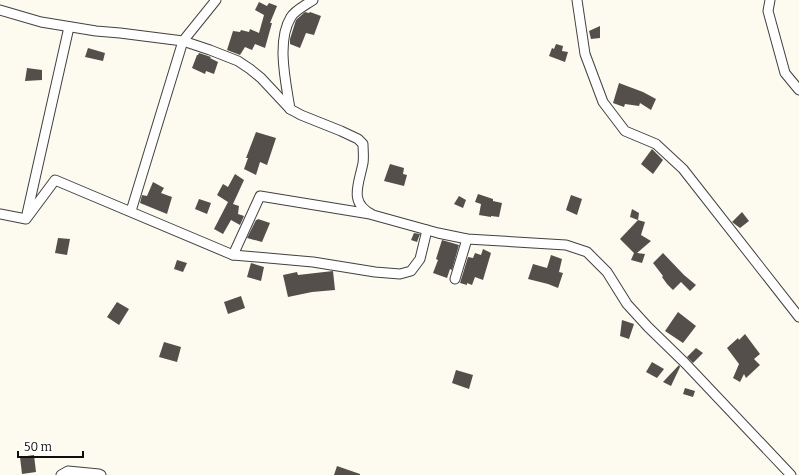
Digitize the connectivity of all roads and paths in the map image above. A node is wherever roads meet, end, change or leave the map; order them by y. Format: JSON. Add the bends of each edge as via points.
{"nodes":[{"id":1,"x":216,"y":0,"type":"edge"},
{"id":2,"x":313,"y":0,"type":"edge"},
{"id":3,"x":577,"y":0,"type":"edge"},
{"id":4,"x":770,"y":0,"type":"edge"},
{"id":5,"x":0,"y":10,"type":"edge"},
{"id":6,"x":69,"y":27,"type":"junction"},
{"id":7,"x":183,"y":41,"type":"junction"},
{"id":8,"x":799,"y":90,"type":"edge"},
{"id":9,"x":290,"y":109,"type":"junction"},
{"id":10,"x":131,"y":211,"type":"junction"},
{"id":11,"x":0,"y":214,"type":"edge"},
{"id":12,"x":373,"y":215,"type":"junction"},
{"id":13,"x":26,"y":219,"type":"junction"},
{"id":14,"x":427,"y":230,"type":"junction"},
{"id":15,"x":467,"y":239,"type":"junction"},
{"id":16,"x":233,"y":255,"type":"junction"},
{"id":17,"x":454,"y":279,"type":"dead end"},
{"id":18,"x":799,"y":316,"type":"edge"},
{"id":19,"x":61,"y":475,"type":"edge"},
{"id":20,"x":100,"y":475,"type":"edge"},
{"id":21,"x":791,"y":475,"type":"edge"}],
"edges":[{"from":1,"to":7,"type":"street"},
{"from":2,"to":9,"type":"street","via":[[291,16],[285,28],[282,62]]},
{"from":3,"to":18,"type":"street","via":[[585,54],[603,102],[625,131],[656,144],[683,169]]},
{"from":4,"to":8,"type":"street","via":[[768,11],[785,73]]},
{"from":5,"to":6,"type":"street"},
{"from":6,"to":7,"type":"street"},
{"from":6,"to":13,"type":"street"},
{"from":7,"to":9,"type":"street","via":[[238,61],[261,78]]},
{"from":7,"to":10,"type":"street"},
{"from":9,"to":12,"type":"street","via":[[358,139],[363,144],[357,199],[366,211]]},
{"from":10,"to":13,"type":"street","via":[[55,180]]},
{"from":10,"to":16,"type":"street"},
{"from":11,"to":13,"type":"street"},
{"from":12,"to":14,"type":"street"},
{"from":12,"to":16,"type":"street","via":[[260,196]]},
{"from":14,"to":15,"type":"street"},
{"from":14,"to":16,"type":"street","via":[[420,259],[411,271],[400,274],[313,262]]},
{"from":15,"to":17,"type":"street"},
{"from":15,"to":21,"type":"street","via":[[566,245],[587,252],[606,272],[627,304],[648,327]]},
{"from":19,"to":20,"type":"street","via":[[68,471]]}]}
